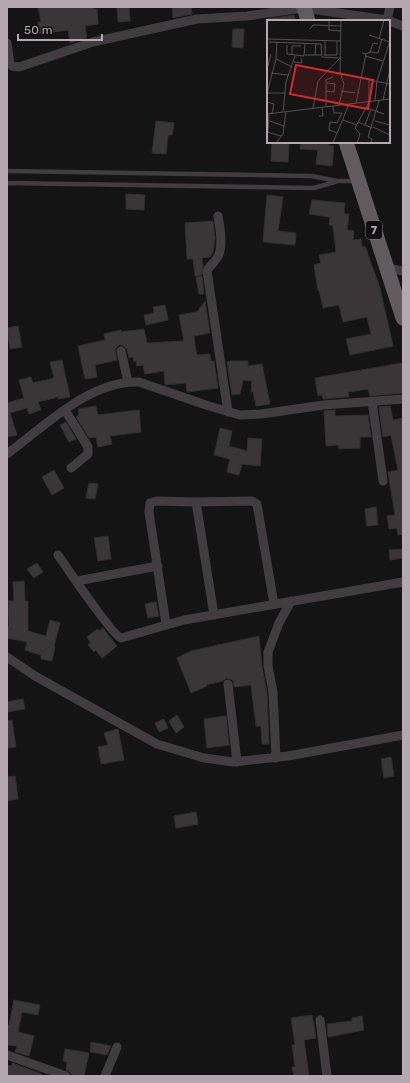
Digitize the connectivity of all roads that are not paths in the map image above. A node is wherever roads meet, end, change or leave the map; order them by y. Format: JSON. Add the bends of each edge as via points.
{"nodes":[{"id":1,"x":390,"y":7,"type":"edge"},
{"id":2,"x":306,"y":12,"type":"edge"},
{"id":3,"x":387,"y":20,"type":"edge"},
{"id":4,"x":390,"y":21,"type":"edge"},
{"id":5,"x":403,"y":26,"type":"edge"},
{"id":6,"x":7,"y":43,"type":"edge"},
{"id":7,"x":346,"y":143,"type":"edge"},
{"id":8,"x":7,"y":171,"type":"edge"},
{"id":9,"x":337,"y":181,"type":"junction"},
{"id":10,"x":358,"y":181,"type":"junction"},
{"id":11,"x":7,"y":183,"type":"edge"},
{"id":12,"x":218,"y":216,"type":"dead end"},
{"id":13,"x":386,"y":268,"type":"junction"},
{"id":14,"x":403,"y":271,"type":"edge"},
{"id":15,"x":403,"y":318,"type":"edge"},
{"id":16,"x":121,"y":351,"type":"dead end"},
{"id":17,"x":128,"y":382,"type":"junction"},
{"id":18,"x":403,"y":399,"type":"edge"},
{"id":19,"x":372,"y":401,"type":"junction"},
{"id":20,"x":65,"y":410,"type":"junction"},
{"id":21,"x":228,"y":412,"type":"junction"},
{"id":22,"x":7,"y":454,"type":"edge"},
{"id":23,"x":72,"y":468,"type":"dead end"},
{"id":24,"x":383,"y":481,"type":"dead end"},
{"id":25,"x":196,"y":502,"type":"junction"},
{"id":26,"x":58,"y":555,"type":"dead end"},
{"id":27,"x":158,"y":566,"type":"junction"},
{"id":28,"x":77,"y":581,"type":"junction"},
{"id":29,"x":403,"y":582,"type":"edge"},
{"id":30,"x":291,"y":601,"type":"junction"},
{"id":31,"x":274,"y":604,"type":"junction"},
{"id":32,"x":214,"y":615,"type":"junction"},
{"id":33,"x":166,"y":624,"type":"junction"},
{"id":34,"x":7,"y":657,"type":"edge"},
{"id":35,"x":228,"y":684,"type":"dead end"},
{"id":36,"x":403,"y":735,"type":"edge"},
{"id":37,"x":276,"y":758,"type":"junction"},
{"id":38,"x":237,"y":762,"type":"junction"},
{"id":39,"x":320,"y":1020,"type":"dead end"},
{"id":40,"x":117,"y":1047,"type":"dead end"},
{"id":41,"x":7,"y":1055,"type":"edge"},
{"id":42,"x":66,"y":1076,"type":"edge"},
{"id":43,"x":105,"y":1076,"type":"edge"},
{"id":44,"x":327,"y":1076,"type":"edge"}],
"edges":[{"from":1,"to":3,"type":"street"},
{"from":2,"to":3,"type":"street"},
{"from":2,"to":6,"type":"street","via":[[197,19],[169,24],[93,42],[19,67],[10,64]]},
{"from":4,"to":5,"type":"street"},
{"from":7,"to":10,"type":"highway","number":"7"},
{"from":8,"to":9,"type":"lane","via":[[312,176]]},
{"from":9,"to":10,"type":"lane"},
{"from":9,"to":11,"type":"lane","via":[[314,188]]},
{"from":10,"to":13,"type":"highway","number":"7"},
{"from":12,"to":21,"type":"street","via":[[218,258],[207,272]]},
{"from":13,"to":14,"type":"street"},
{"from":13,"to":15,"type":"highway","number":"7"},
{"from":16,"to":17,"type":"street"},
{"from":17,"to":20,"type":"street","via":[[96,392]]},
{"from":17,"to":21,"type":"street","via":[[139,382]]},
{"from":18,"to":19,"type":"street"},
{"from":19,"to":21,"type":"street","via":[[260,414],[240,415]]},
{"from":19,"to":24,"type":"street"},
{"from":20,"to":22,"type":"street"},
{"from":20,"to":23,"type":"street","via":[[88,447],[88,454]]},
{"from":25,"to":27,"type":"street","via":[[157,501],[150,504],[149,512]]},
{"from":25,"to":31,"type":"street","via":[[248,500],[257,504]]},
{"from":25,"to":32,"type":"street"},
{"from":26,"to":28,"type":"street"},
{"from":27,"to":28,"type":"street"},
{"from":27,"to":33,"type":"street"},
{"from":28,"to":33,"type":"street","via":[[118,637],[125,638]]},
{"from":29,"to":30,"type":"street"},
{"from":30,"to":31,"type":"street"},
{"from":30,"to":37,"type":"street","via":[[268,652]]},
{"from":31,"to":32,"type":"street"},
{"from":32,"to":33,"type":"street"},
{"from":34,"to":38,"type":"street","via":[[35,676],[157,744],[204,758]]},
{"from":35,"to":38,"type":"street"},
{"from":36,"to":37,"type":"street"},
{"from":37,"to":38,"type":"street"},
{"from":39,"to":44,"type":"street"},
{"from":40,"to":43,"type":"street"},
{"from":41,"to":42,"type":"street"}]}
